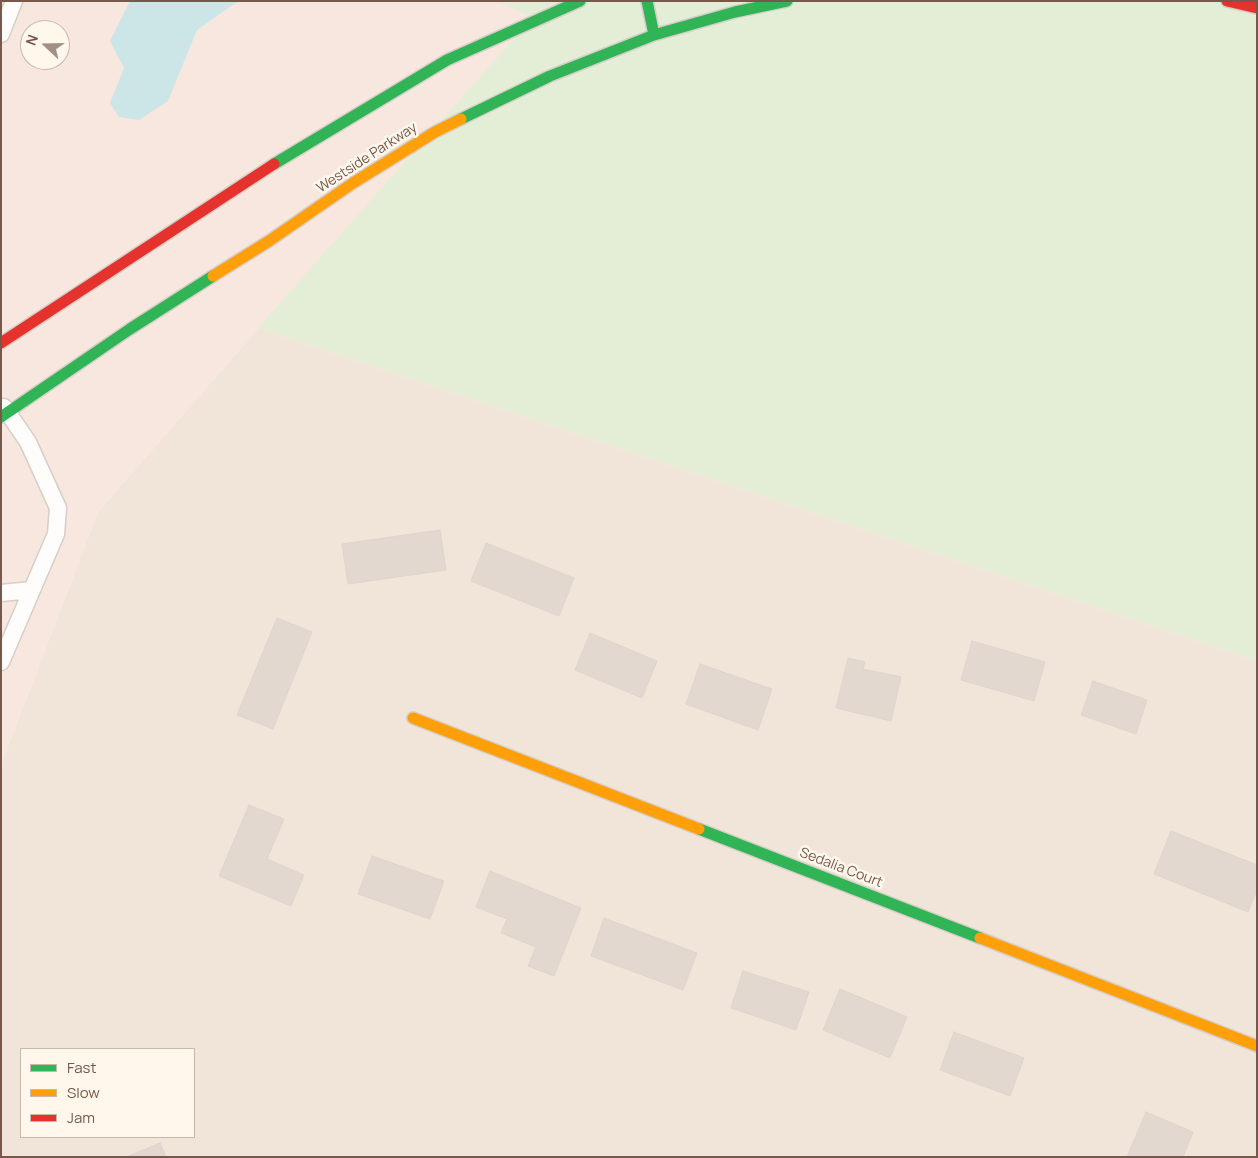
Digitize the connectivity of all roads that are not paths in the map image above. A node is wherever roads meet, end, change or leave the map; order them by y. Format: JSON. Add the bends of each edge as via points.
{"nodes":[{"id":1,"x":14,"y":1,"type":"edge"},
{"id":2,"x":580,"y":1,"type":"edge"},
{"id":3,"x":647,"y":1,"type":"edge"},
{"id":4,"x":788,"y":1,"type":"edge"},
{"id":5,"x":1227,"y":1,"type":"edge"},
{"id":6,"x":1257,"y":8,"type":"edge"},
{"id":7,"x":1,"y":34,"type":"edge"},
{"id":8,"x":654,"y":35,"type":"junction"},
{"id":9,"x":1,"y":342,"type":"edge"},
{"id":10,"x":4,"y":411,"type":"edge"},
{"id":11,"x":32,"y":590,"type":"junction"},
{"id":12,"x":1,"y":593,"type":"edge"},
{"id":13,"x":1,"y":662,"type":"edge"},
{"id":14,"x":413,"y":718,"type":"dead end"},
{"id":15,"x":1257,"y":1046,"type":"edge"}],
"edges":[{"from":1,"to":7,"type":"lane"},
{"from":2,"to":9,"type":"main road","via":[[447,60],[299,148]]},
{"from":3,"to":8,"type":"main road"},
{"from":4,"to":8,"type":"main road","name":"Westside Parkway","via":[[734,12]]},
{"from":5,"to":6,"type":"main road"},
{"from":8,"to":10,"type":"main road","name":"Westside Parkway","via":[[550,76],[436,132]]},
{"from":10,"to":11,"type":"lane","via":[[28,442],[58,508],[56,534]]},
{"from":11,"to":12,"type":"lane"},
{"from":11,"to":13,"type":"lane"},
{"from":14,"to":15,"type":"main road","name":"Sedalia Court"}]}
